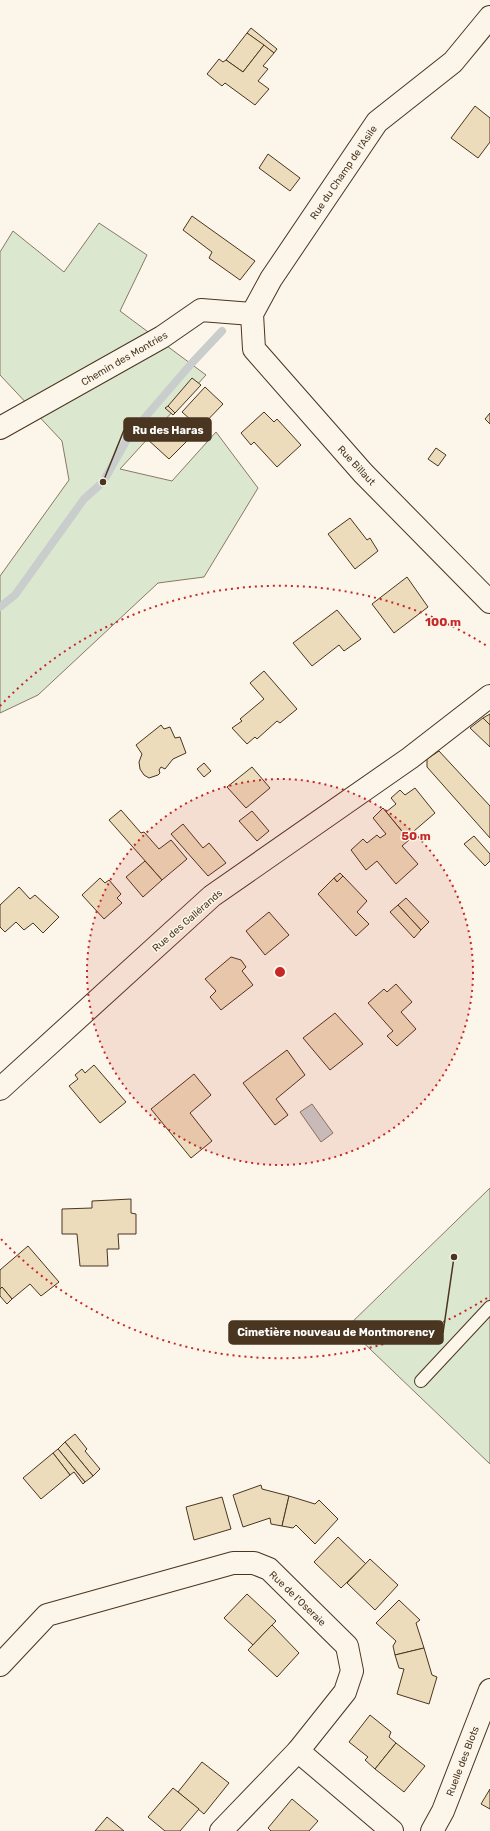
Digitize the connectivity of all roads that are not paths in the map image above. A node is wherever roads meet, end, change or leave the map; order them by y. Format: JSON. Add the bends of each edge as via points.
{"nodes":[{"id":1,"x":490,"y":17,"type":"edge"},
{"id":2,"x":252,"y":314,"type":"junction"},
{"id":3,"x":0,"y":428,"type":"edge"},
{"id":4,"x":490,"y":602,"type":"edge"},
{"id":5,"x":490,"y":696,"type":"edge"},
{"id":6,"x":0,"y":1089,"type":"edge"},
{"id":7,"x":490,"y":1307,"type":"edge"},
{"id":8,"x":421,"y":1381,"type":"dead end"},
{"id":9,"x":0,"y":1665,"type":"edge"},
{"id":10,"x":490,"y":1690,"type":"edge"},
{"id":11,"x":298,"y":1751,"type":"junction"},
{"id":12,"x":220,"y":1831,"type":"edge"},
{"id":13,"x":392,"y":1831,"type":"edge"},
{"id":14,"x":432,"y":1831,"type":"edge"}],
"edges":[{"from":1,"to":2,"type":"street","name":"Rue du Champ de l'Asile","via":[[454,62],[377,122],[271,279]]},
{"from":2,"to":3,"type":"street","name":"Chemin des Montries","via":[[201,310],[162,337]]},
{"from":2,"to":4,"type":"street","name":"Rue Billaut","via":[[254,349],[363,473]]},
{"from":5,"to":6,"type":"street","name":"Rue des Gallérands","via":[[410,758],[212,896]]},
{"from":7,"to":8,"type":"lane"},
{"from":9,"to":11,"type":"street","name":"Rue de l'Oseraie","via":[[47,1615],[233,1563],[254,1563],[269,1569],[347,1646],[352,1671],[345,1692]]},
{"from":10,"to":14,"type":"street","name":"Ruelle des Blots","via":[[443,1811]]},
{"from":11,"to":12,"type":"street","name":"Rue de l'Oseraie"},
{"from":11,"to":13,"type":"street"}]}
